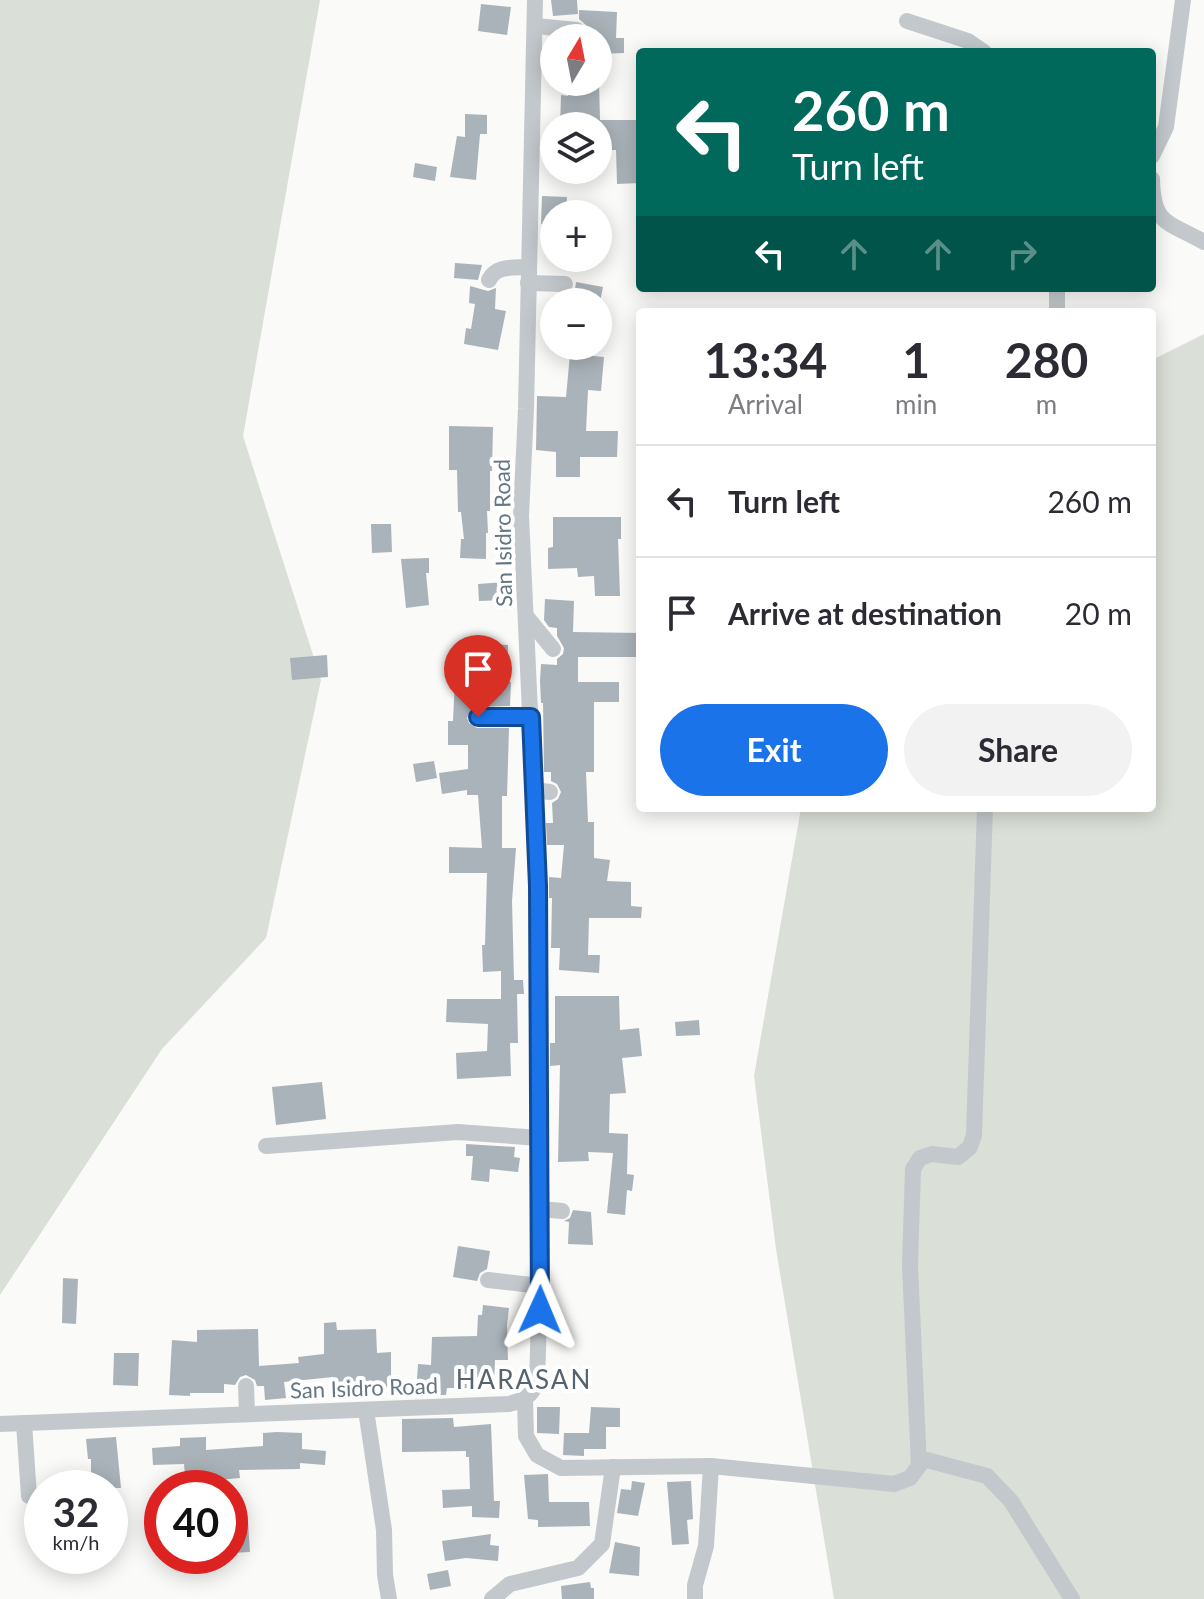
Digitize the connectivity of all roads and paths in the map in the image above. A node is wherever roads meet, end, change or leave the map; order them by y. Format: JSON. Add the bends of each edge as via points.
{"nodes":[{"id":1,"x":535,"y":0,"type":"edge"},
{"id":2,"x":1183,"y":0,"type":"edge"},
{"id":3,"x":907,"y":21,"type":"dead end"},
{"id":4,"x":536,"y":26,"type":"junction"},
{"id":5,"x":540,"y":26,"type":"edge"},
{"id":6,"x":978,"y":48,"type":"edge"},
{"id":7,"x":1156,"y":148,"type":"edge"},
{"id":8,"x":1156,"y":212,"type":"edge"},
{"id":9,"x":1204,"y":242,"type":"edge"},
{"id":10,"x":528,"y":275,"type":"junction"},
{"id":11,"x":489,"y":280,"type":"dead end"},
{"id":12,"x":565,"y":284,"type":"dead end"},
{"id":13,"x":526,"y":616,"type":"junction"},
{"id":14,"x":553,"y":649,"type":"dead end"},
{"id":15,"x":478,"y":717,"type":"dead end"},
{"id":16,"x":531,"y":717,"type":"junction"},
{"id":17,"x":985,"y":812,"type":"edge"},
{"id":18,"x":540,"y":1138,"type":"junction"},
{"id":19,"x":266,"y":1146,"type":"dead end"},
{"id":20,"x":540,"y":1209,"type":"junction"},
{"id":21,"x":562,"y":1211,"type":"dead end"},
{"id":22,"x":488,"y":1280,"type":"dead end"},
{"id":23,"x":540,"y":1286,"type":"junction"},
{"id":24,"x":246,"y":1386,"type":"dead end"},
{"id":25,"x":525,"y":1400,"type":"junction"},
{"id":26,"x":366,"y":1410,"type":"junction"},
{"id":27,"x":247,"y":1414,"type":"junction"},
{"id":28,"x":24,"y":1423,"type":"junction"},
{"id":29,"x":0,"y":1424,"type":"edge"},
{"id":30,"x":919,"y":1458,"type":"junction"},
{"id":31,"x":711,"y":1466,"type":"junction"},
{"id":32,"x":613,"y":1467,"type":"junction"},
{"id":33,"x":27,"y":1470,"type":"edge"},
{"id":34,"x":389,"y":1599,"type":"edge"},
{"id":35,"x":492,"y":1599,"type":"edge"},
{"id":36,"x":695,"y":1599,"type":"edge"},
{"id":37,"x":1072,"y":1599,"type":"edge"}],
"edges":[{"from":1,"to":4,"type":"street","name":"San Isidro Road"},
{"from":2,"to":7,"type":"street","via":[[1166,127]]},
{"from":3,"to":6,"type":"street"},
{"from":4,"to":5,"type":"street"},
{"from":4,"to":10,"type":"street","name":"San Isidro Road"},
{"from":8,"to":9,"type":"street"},
{"from":10,"to":11,"type":"street","via":[[499,269]]},
{"from":10,"to":12,"type":"street"},
{"from":10,"to":13,"type":"street","name":"San Isidro Road","via":[[521,516]]},
{"from":13,"to":14,"type":"street"},
{"from":13,"to":16,"type":"street","name":"San Isidro Road"},
{"from":15,"to":16,"type":"street"},
{"from":16,"to":18,"type":"street","name":"San Isidro Road","via":[[542,791]]},
{"from":17,"to":30,"type":"street","via":[[974,1135],[958,1157],[932,1154],[920,1158],[913,1169],[910,1265]]},
{"from":18,"to":19,"type":"street","via":[[458,1132]]},
{"from":18,"to":20,"type":"street","name":"San Isidro Road"},
{"from":20,"to":21,"type":"street"},
{"from":20,"to":23,"type":"street","name":"San Isidro Road"},
{"from":22,"to":23,"type":"street"},
{"from":23,"to":25,"type":"street","name":"San Isidro Road","via":[[537,1382]]},
{"from":24,"to":27,"type":"street"},
{"from":25,"to":26,"type":"street","name":"San Isidro Road"},
{"from":25,"to":32,"type":"street","via":[[526,1436],[537,1455],[561,1468]]},
{"from":26,"to":27,"type":"street","name":"San Isidro Road"},
{"from":26,"to":34,"type":"street"},
{"from":27,"to":28,"type":"street","name":"San Isidro Road"},
{"from":28,"to":29,"type":"street","name":"San Isidro Road"},
{"from":28,"to":33,"type":"street"},
{"from":30,"to":31,"type":"street","via":[[910,1478],[894,1484]]},
{"from":30,"to":37,"type":"street","via":[[987,1476],[1011,1501]]},
{"from":31,"to":32,"type":"street"},
{"from":31,"to":36,"type":"street","via":[[706,1546]]},
{"from":32,"to":35,"type":"street","via":[[602,1544],[578,1568],[510,1584]]}]}
